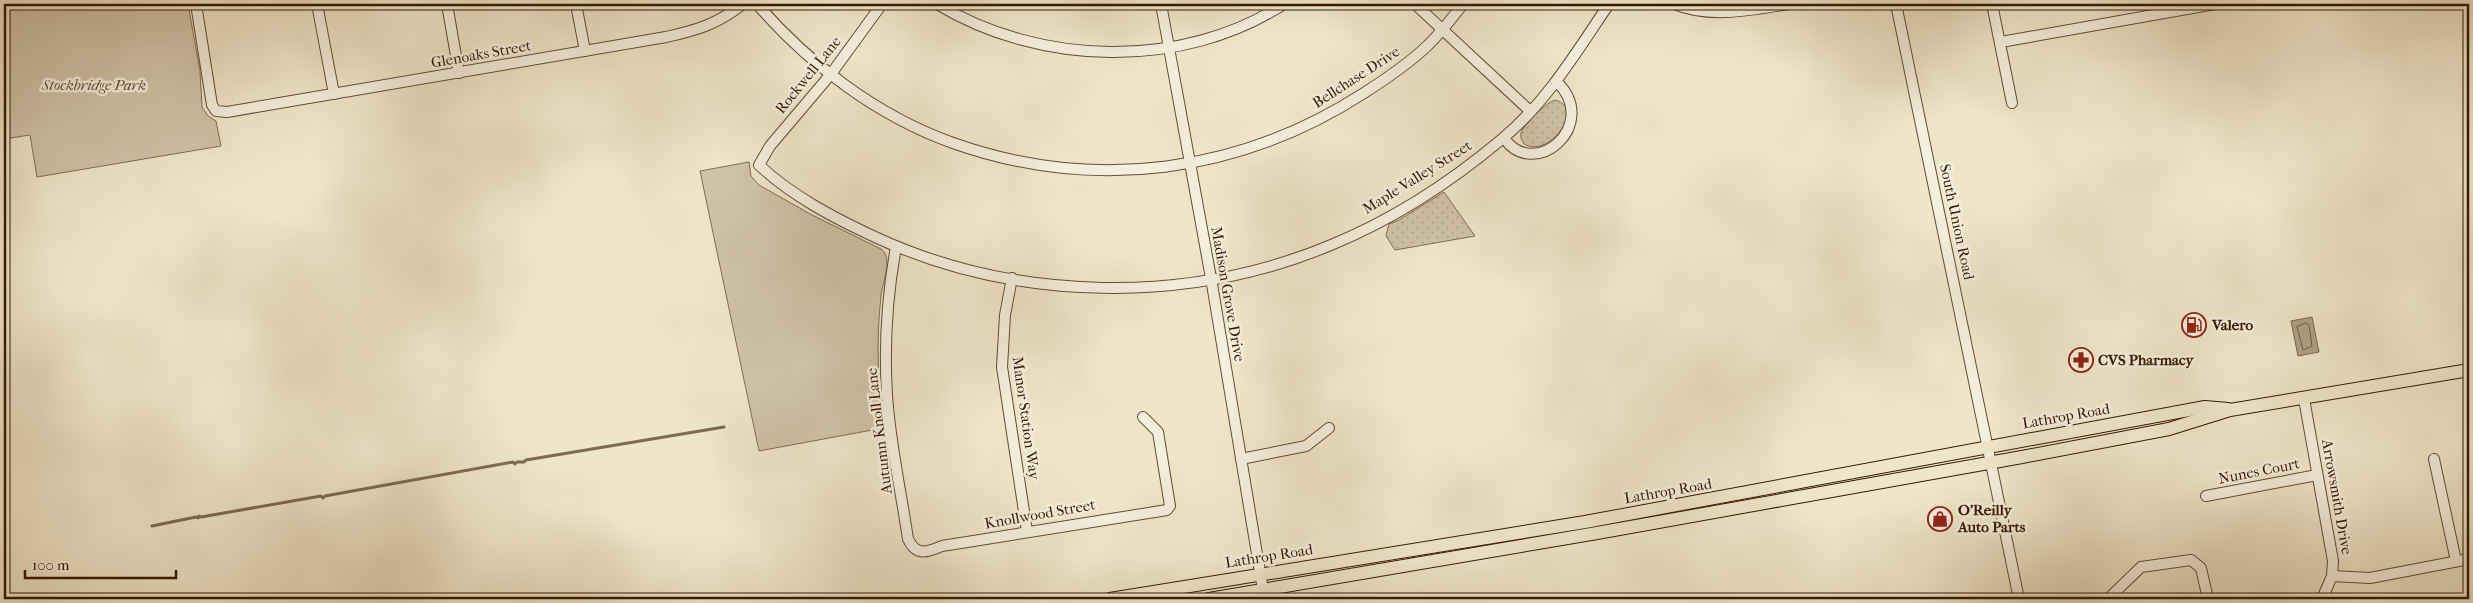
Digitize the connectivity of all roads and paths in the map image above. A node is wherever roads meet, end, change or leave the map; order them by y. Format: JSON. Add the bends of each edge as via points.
{"nodes":[{"id":1,"x":196,"y":4,"type":"edge"},
{"id":2,"x":317,"y":4,"type":"edge"},
{"id":3,"x":446,"y":4,"type":"edge"},
{"id":4,"x":576,"y":4,"type":"edge"},
{"id":5,"x":743,"y":4,"type":"edge"},
{"id":6,"x":757,"y":4,"type":"edge"},
{"id":7,"x":882,"y":4,"type":"edge"},
{"id":8,"x":937,"y":4,"type":"edge"},
{"id":9,"x":1161,"y":4,"type":"edge"},
{"id":10,"x":1284,"y":4,"type":"edge"},
{"id":11,"x":1415,"y":4,"type":"edge"},
{"id":12,"x":1463,"y":4,"type":"edge"},
{"id":13,"x":1609,"y":4,"type":"edge"},
{"id":14,"x":1674,"y":4,"type":"edge"},
{"id":15,"x":1788,"y":4,"type":"edge"},
{"id":16,"x":1896,"y":4,"type":"edge"},
{"id":17,"x":1992,"y":4,"type":"edge"},
{"id":18,"x":2215,"y":4,"type":"edge"},
{"id":19,"x":1442,"y":28,"type":"junction"},
{"id":20,"x":2000,"y":42,"type":"junction"},
{"id":21,"x":1168,"y":47,"type":"junction"},
{"id":22,"x":585,"y":51,"type":"junction"},
{"id":23,"x":459,"y":73,"type":"junction"},
{"id":24,"x":831,"y":74,"type":"junction"},
{"id":25,"x":1557,"y":82,"type":"junction"},
{"id":26,"x":334,"y":94,"type":"junction"},
{"id":27,"x":2012,"y":102,"type":"dead end"},
{"id":28,"x":1530,"y":111,"type":"junction"},
{"id":29,"x":1504,"y":138,"type":"junction"},
{"id":30,"x":758,"y":165,"type":"joint"},
{"id":31,"x":1189,"y":165,"type":"junction"},
{"id":32,"x":896,"y":247,"type":"junction"},
{"id":33,"x":1012,"y":278,"type":"junction"},
{"id":34,"x":1211,"y":278,"type":"junction"},
{"id":35,"x":2469,"y":370,"type":"edge"},
{"id":36,"x":2304,"y":399,"type":"junction"},
{"id":37,"x":2230,"y":410,"type":"junction"},
{"id":38,"x":1143,"y":417,"type":"dead end"},
{"id":39,"x":1329,"y":428,"type":"dead end"},
{"id":40,"x":1988,"y":447,"type":"junction"},
{"id":41,"x":1241,"y":458,"type":"junction"},
{"id":42,"x":2434,"y":459,"type":"dead end"},
{"id":43,"x":1991,"y":462,"type":"junction"},
{"id":44,"x":2318,"y":475,"type":"junction"},
{"id":45,"x":2206,"y":496,"type":"dead end"},
{"id":46,"x":1595,"y":527,"type":"junction"},
{"id":47,"x":1027,"y":531,"type":"junction"},
{"id":48,"x":915,"y":550,"type":"joint"},
{"id":49,"x":2469,"y":559,"type":"edge"},
{"id":50,"x":2456,"y":561,"type":"junction"},
{"id":51,"x":1260,"y":574,"type":"junction"},
{"id":52,"x":2332,"y":576,"type":"junction"},
{"id":53,"x":1263,"y":590,"type":"junction"},
{"id":54,"x":1110,"y":599,"type":"edge"},
{"id":55,"x":1209,"y":599,"type":"edge"},
{"id":56,"x":2019,"y":599,"type":"edge"},
{"id":57,"x":2108,"y":599,"type":"edge"},
{"id":58,"x":2208,"y":599,"type":"edge"},
{"id":59,"x":2322,"y":599,"type":"edge"}],
"edges":[{"from":1,"to":26,"type":"street","name":"Glenoaks Street","via":[[210,97],[216,111],[227,112]]},
{"from":2,"to":26,"type":"street"},
{"from":3,"to":23,"type":"street"},
{"from":4,"to":22,"type":"street"},
{"from":5,"to":22,"type":"street","name":"Glenoaks Street","via":[[722,20],[702,29]]},
{"from":6,"to":24,"type":"street","name":"Bellchase Drive","via":[[781,32]]},
{"from":7,"to":24,"type":"street","name":"Rockwell Lane"},
{"from":8,"to":21,"type":"street","via":[[994,32],[1032,43],[1088,52],[1121,53]]},
{"from":9,"to":21,"type":"street","name":"Madison Grove Drive"},
{"from":10,"to":21,"type":"street","via":[[1240,27]]},
{"from":11,"to":19,"type":"street"},
{"from":12,"to":19,"type":"street","name":"Bellchase Drive"},
{"from":13,"to":25,"type":"street","name":"Maple Valley Street"},
{"from":14,"to":15,"type":"street","via":[[1722,13]]},
{"from":16,"to":40,"type":"street","name":"South Union Road"},
{"from":17,"to":20,"type":"street"},
{"from":18,"to":20,"type":"street"},
{"from":19,"to":28,"type":"street"},
{"from":19,"to":31,"type":"street","name":"Bellchase Drive","via":[[1426,47],[1335,112],[1286,136]]},
{"from":20,"to":27,"type":"street"},
{"from":21,"to":31,"type":"street","name":"Madison Grove Drive"},
{"from":22,"to":23,"type":"street","name":"Glenoaks Street"},
{"from":23,"to":26,"type":"street","name":"Glenoaks Street"},
{"from":24,"to":30,"type":"street","name":"Rockwell Lane","via":[[770,146]]},
{"from":24,"to":31,"type":"street","name":"Bellchase Drive","via":[[896,117],[952,143],[1006,158],[1077,169],[1125,171]]},
{"from":25,"to":28,"type":"street","name":"Maple Valley Street"},
{"from":25,"to":29,"type":"street","via":[[1566,91],[1572,107],[1570,125],[1563,138],[1550,149],[1536,154],[1513,149]]},
{"from":28,"to":29,"type":"street","name":"Maple Valley Street"},
{"from":29,"to":34,"type":"street","name":"Maple Valley Street","via":[[1393,214],[1331,245],[1253,271]]},
{"from":30,"to":32,"type":"street","name":"Maple Valley Street","via":[[777,183],[840,221]]},
{"from":31,"to":34,"type":"street","name":"Madison Grove Drive"},
{"from":32,"to":33,"type":"street","name":"Maple Valley Street","via":[[981,274]]},
{"from":32,"to":48,"type":"street","name":"Autumn Knoll Lane","via":[[885,342],[887,396],[908,539]]},
{"from":33,"to":34,"type":"street","name":"Maple Valley Street","via":[[1066,286],[1128,288]]},
{"from":33,"to":47,"type":"street","name":"Manor Station Way","via":[[1005,315],[1002,367]]},
{"from":34,"to":41,"type":"street","name":"Madison Grove Drive"},
{"from":35,"to":36,"type":"main road","name":"Lathrop Road"},
{"from":36,"to":37,"type":"main road","name":"Lathrop Road"},
{"from":36,"to":44,"type":"street","name":"Arrowsmith Drive"},
{"from":37,"to":40,"type":"main road","name":"Lathrop Road","via":[[2204,407]]},
{"from":37,"to":43,"type":"main road","name":"Lathrop Road","via":[[2169,429]]},
{"from":38,"to":47,"type":"street","name":"Knollwood Street","via":[[1158,432],[1170,506],[1162,511]]},
{"from":39,"to":41,"type":"street","via":[[1306,446]]},
{"from":40,"to":43,"type":"street","name":"South Union Road"},
{"from":40,"to":46,"type":"main road","name":"Lathrop Road"},
{"from":41,"to":51,"type":"street","name":"Madison Grove Drive"},
{"from":42,"to":50,"type":"street"},
{"from":43,"to":46,"type":"main road","name":"Lathrop Road"},
{"from":43,"to":56,"type":"street","name":"South Union Road"},
{"from":44,"to":45,"type":"street","name":"Nunes Court"},
{"from":44,"to":52,"type":"street","name":"Arrowsmith Drive","via":[[2330,531]]},
{"from":46,"to":51,"type":"main road","name":"Lathrop Road"},
{"from":46,"to":53,"type":"main road","name":"Lathrop Road"},
{"from":47,"to":48,"type":"street","name":"Knollwood Street","via":[[942,546],[922,553]]},
{"from":49,"to":50,"type":"street"},
{"from":50,"to":52,"type":"street","via":[[2370,578]]},
{"from":51,"to":53,"type":"street","name":"Madison Grove Drive"},
{"from":51,"to":54,"type":"main road","name":"Lathrop Road"},
{"from":52,"to":59,"type":"street","name":"Arrowsmith Drive"},
{"from":53,"to":55,"type":"main road","name":"Lathrop Road"},
{"from":57,"to":58,"type":"street","via":[[2141,567],[2191,560],[2201,568]]}]}
